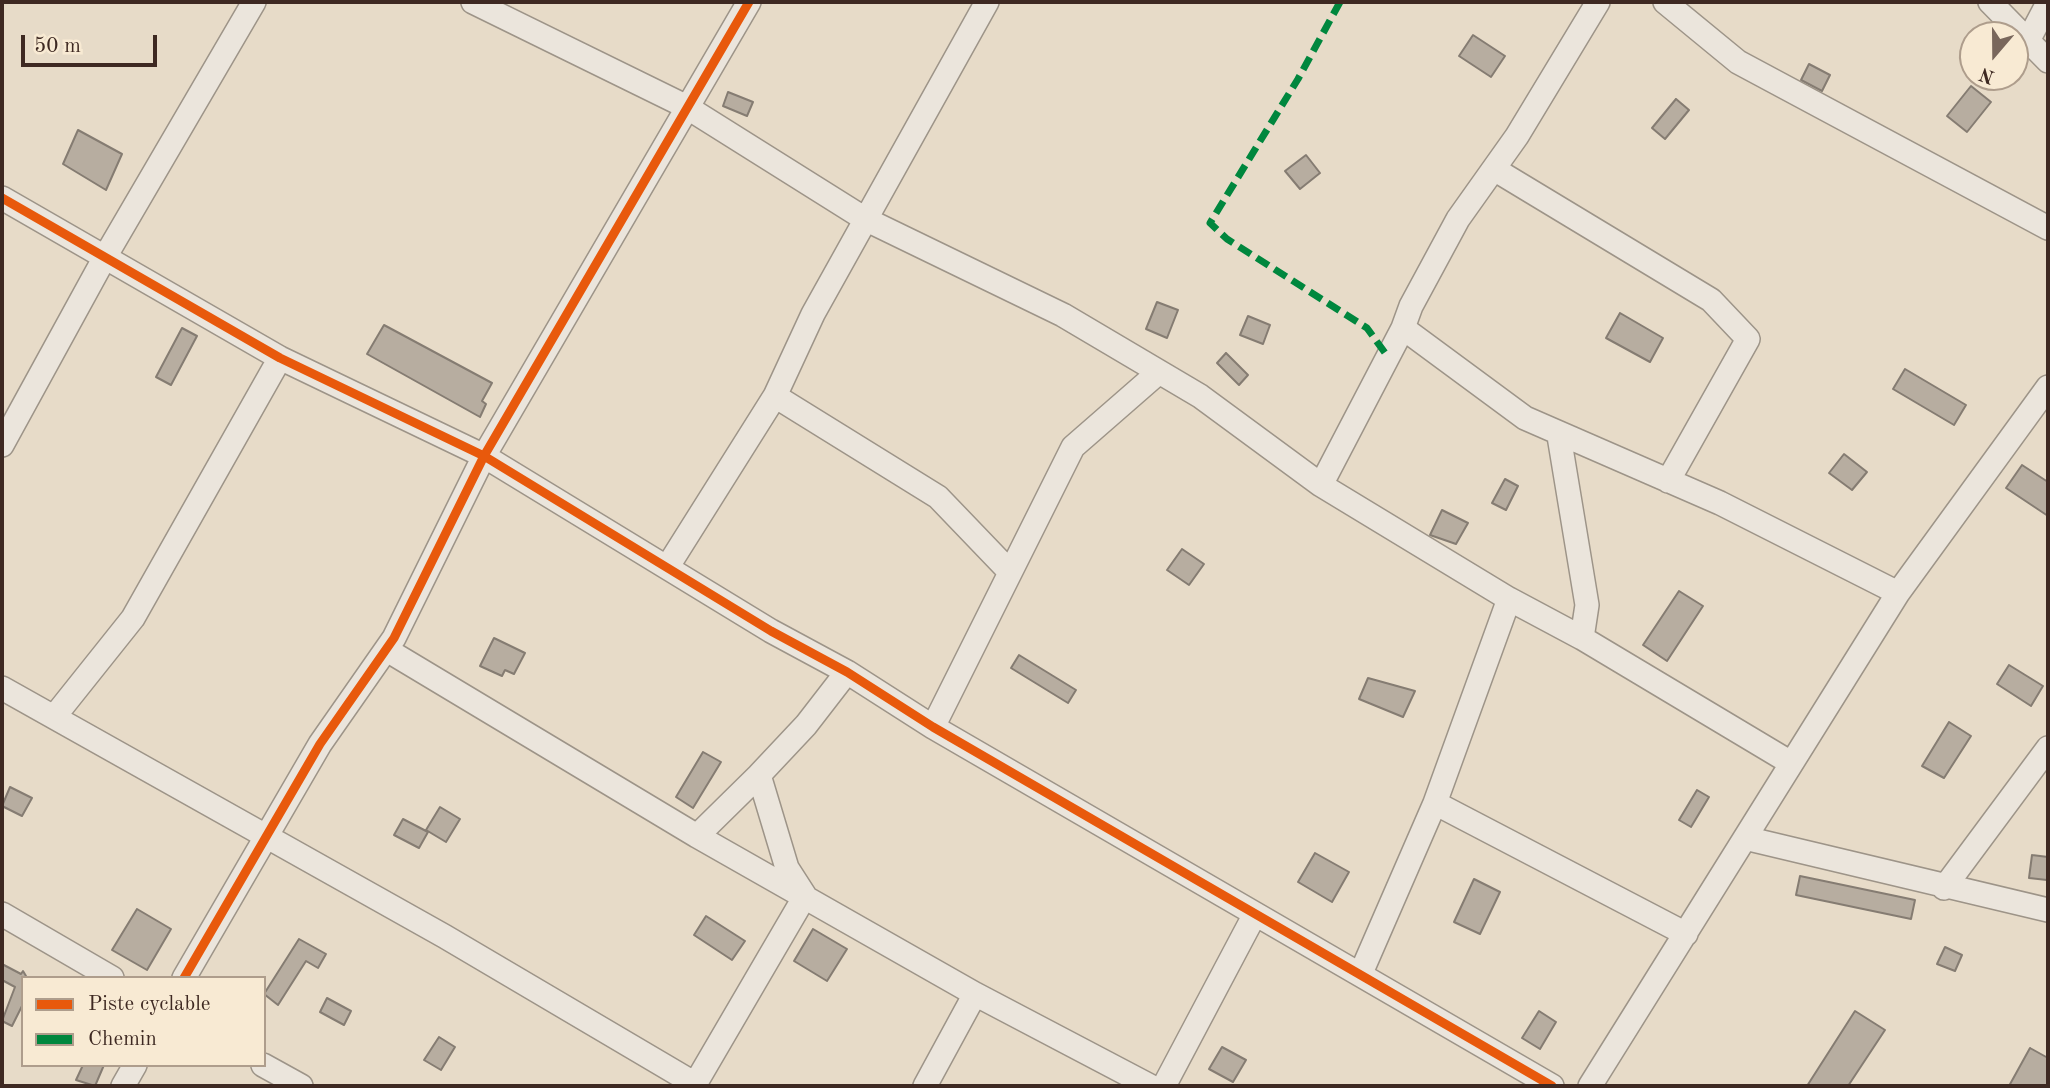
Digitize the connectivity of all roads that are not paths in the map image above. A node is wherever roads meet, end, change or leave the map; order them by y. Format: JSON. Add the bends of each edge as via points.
{"nodes":[{"id":1,"x":254,"y":2,"type":"edge"},
{"id":2,"x":473,"y":2,"type":"edge"},
{"id":3,"x":749,"y":2,"type":"edge"},
{"id":4,"x":987,"y":2,"type":"edge"},
{"id":5,"x":1598,"y":2,"type":"edge"},
{"id":6,"x":1665,"y":2,"type":"edge"},
{"id":7,"x":1990,"y":2,"type":"edge"},
{"id":8,"x":2048,"y":3,"type":"edge"},
{"id":9,"x":2010,"y":21,"type":"edge"},
{"id":10,"x":2029,"y":39,"type":"joint"},
{"id":11,"x":2048,"y":61,"type":"edge"},
{"id":12,"x":685,"y":106,"type":"junction"},
{"id":13,"x":1494,"y":169,"type":"junction"},
{"id":14,"x":2,"y":198,"type":"edge"},
{"id":15,"x":866,"y":219,"type":"junction"},
{"id":16,"x":2048,"y":228,"type":"edge"},
{"id":17,"x":105,"y":257,"type":"junction"},
{"id":18,"x":1403,"y":328,"type":"junction"},
{"id":19,"x":280,"y":358,"type":"junction"},
{"id":20,"x":1159,"y":372,"type":"junction"},
{"id":21,"x":2048,"y":387,"type":"edge"},
{"id":22,"x":775,"y":396,"type":"junction"},
{"id":23,"x":1559,"y":436,"type":"junction"},
{"id":24,"x":3,"y":441,"type":"edge"},
{"id":25,"x":484,"y":456,"type":"junction"},
{"id":26,"x":1668,"y":481,"type":"junction"},
{"id":27,"x":1321,"y":485,"type":"junction"},
{"id":28,"x":668,"y":566,"type":"junction"},
{"id":29,"x":1010,"y":572,"type":"junction"},
{"id":30,"x":1898,"y":593,"type":"junction"},
{"id":31,"x":1509,"y":599,"type":"junction"},
{"id":32,"x":1582,"y":638,"type":"junction"},
{"id":33,"x":387,"y":650,"type":"junction"},
{"id":34,"x":847,"y":672,"type":"junction"},
{"id":35,"x":2,"y":688,"type":"edge"},
{"id":36,"x":54,"y":717,"type":"junction"},
{"id":37,"x":933,"y":727,"type":"junction"},
{"id":38,"x":2048,"y":748,"type":"edge"},
{"id":39,"x":1791,"y":763,"type":"junction"},
{"id":40,"x":759,"y":775,"type":"junction"},
{"id":41,"x":1434,"y":803,"type":"junction"},
{"id":42,"x":267,"y":836,"type":"junction"},
{"id":43,"x":697,"y":836,"type":"junction"},
{"id":44,"x":1745,"y":838,"type":"junction"},
{"id":45,"x":1944,"y":888,"type":"junction"},
{"id":46,"x":804,"y":896,"type":"junction"},
{"id":47,"x":2048,"y":910,"type":"edge"},
{"id":48,"x":2,"y":914,"type":"edge"},
{"id":49,"x":1255,"y":914,"type":"junction"},
{"id":50,"x":1686,"y":934,"type":"junction"},
{"id":51,"x":1361,"y":973,"type":"junction"},
{"id":52,"x":109,"y":976,"type":"edge"},
{"id":53,"x":185,"y":976,"type":"edge"},
{"id":54,"x":975,"y":994,"type":"junction"},
{"id":55,"x":134,"y":1067,"type":"edge"},
{"id":56,"x":266,"y":1067,"type":"edge"},
{"id":57,"x":695,"y":1085,"type":"edge"},
{"id":58,"x":123,"y":1086,"type":"edge"},
{"id":59,"x":301,"y":1086,"type":"edge"},
{"id":60,"x":925,"y":1086,"type":"edge"},
{"id":61,"x":1150,"y":1086,"type":"edge"},
{"id":62,"x":1164,"y":1086,"type":"edge"},
{"id":63,"x":1552,"y":1086,"type":"edge"},
{"id":64,"x":1590,"y":1086,"type":"edge"}],
"edges":[{"from":1,"to":17,"type":"street"},
{"from":2,"to":12,"type":"street"},
{"from":3,"to":12,"type":"street"},
{"from":4,"to":15,"type":"street"},
{"from":5,"to":13,"type":"street"},
{"from":6,"to":16,"type":"street","via":[[1738,62]]},
{"from":7,"to":9,"type":"street"},
{"from":8,"to":10,"type":"street"},
{"from":10,"to":11,"type":"street"},
{"from":12,"to":15,"type":"street"},
{"from":12,"to":25,"type":"street"},
{"from":13,"to":18,"type":"street","via":[[1458,219],[1410,306]]},
{"from":13,"to":26,"type":"street","via":[[1711,300],[1748,339]]},
{"from":14,"to":17,"type":"street"},
{"from":15,"to":20,"type":"street","via":[[1063,315]]},
{"from":15,"to":22,"type":"street","via":[[813,314]]},
{"from":17,"to":19,"type":"street"},
{"from":17,"to":24,"type":"street"},
{"from":18,"to":23,"type":"street","via":[[1525,418]]},
{"from":18,"to":27,"type":"street"},
{"from":19,"to":25,"type":"street"},
{"from":19,"to":36,"type":"street","via":[[133,618]]},
{"from":20,"to":27,"type":"street","via":[[1200,396]]},
{"from":20,"to":29,"type":"street","via":[[1073,447]]},
{"from":21,"to":30,"type":"street"},
{"from":22,"to":28,"type":"street"},
{"from":22,"to":29,"type":"street","via":[[938,497]]},
{"from":23,"to":26,"type":"street"},
{"from":23,"to":32,"type":"street","via":[[1587,606]]},
{"from":25,"to":28,"type":"street"},
{"from":25,"to":33,"type":"street"},
{"from":26,"to":30,"type":"street"},
{"from":27,"to":31,"type":"street"},
{"from":28,"to":34,"type":"street"},
{"from":29,"to":37,"type":"street"},
{"from":30,"to":39,"type":"street"},
{"from":31,"to":32,"type":"street"},
{"from":31,"to":41,"type":"street"},
{"from":32,"to":39,"type":"street"},
{"from":33,"to":42,"type":"street","via":[[340,712]]},
{"from":33,"to":43,"type":"street"},
{"from":34,"to":37,"type":"street"},
{"from":34,"to":40,"type":"street"},
{"from":35,"to":36,"type":"street"},
{"from":36,"to":42,"type":"street"},
{"from":37,"to":49,"type":"street"},
{"from":38,"to":45,"type":"street"},
{"from":39,"to":44,"type":"street"},
{"from":40,"to":43,"type":"street"},
{"from":40,"to":46,"type":"street","via":[[787,868]]},
{"from":41,"to":50,"type":"street"},
{"from":41,"to":51,"type":"street"},
{"from":42,"to":53,"type":"street"},
{"from":42,"to":57,"type":"street"},
{"from":43,"to":46,"type":"street"},
{"from":44,"to":45,"type":"street"},
{"from":44,"to":50,"type":"street"},
{"from":45,"to":47,"type":"street"},
{"from":46,"to":54,"type":"street"},
{"from":46,"to":57,"type":"street"},
{"from":48,"to":52,"type":"street"},
{"from":49,"to":51,"type":"street"},
{"from":49,"to":62,"type":"street"},
{"from":50,"to":64,"type":"street"},
{"from":51,"to":63,"type":"street"},
{"from":54,"to":60,"type":"street"},
{"from":54,"to":61,"type":"street"},
{"from":55,"to":58,"type":"street"},
{"from":56,"to":59,"type":"street"}]}
